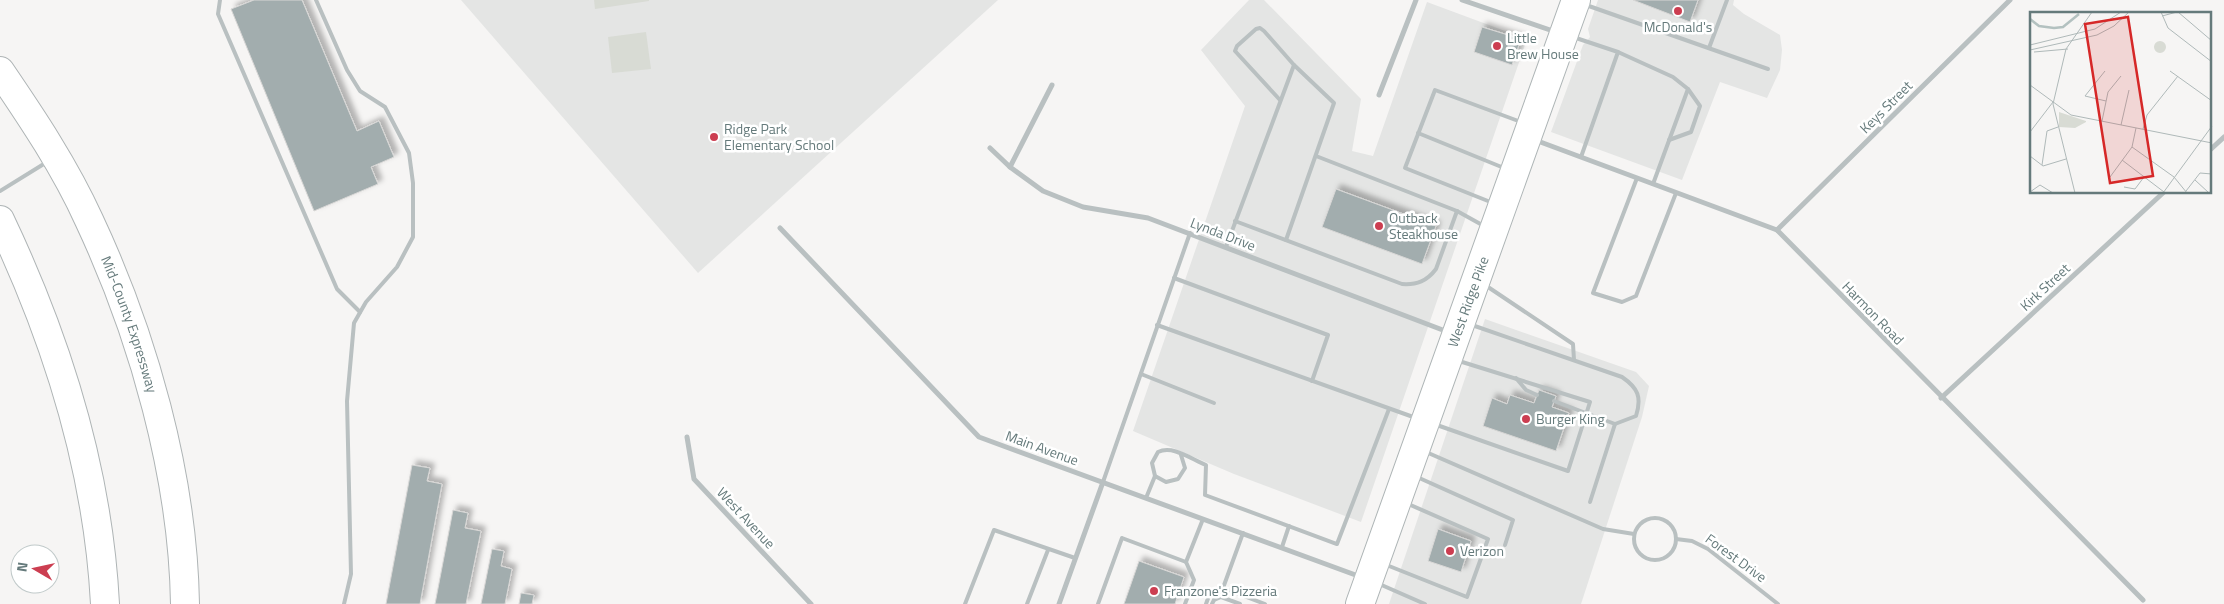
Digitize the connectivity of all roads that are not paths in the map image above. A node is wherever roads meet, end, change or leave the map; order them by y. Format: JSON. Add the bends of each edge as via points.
{"nodes":[{"id":1,"x":220,"y":0,"type":"edge"},
{"id":2,"x":316,"y":0,"type":"edge"},
{"id":3,"x":1416,"y":0,"type":"edge"},
{"id":4,"x":1462,"y":0,"type":"edge"},
{"id":5,"x":1574,"y":0,"type":"edge"},
{"id":6,"x":1727,"y":0,"type":"edge"},
{"id":7,"x":2010,"y":0,"type":"edge"},
{"id":8,"x":1564,"y":34,"type":"junction"},
{"id":9,"x":1710,"y":48,"type":"junction"},
{"id":10,"x":1618,"y":52,"type":"junction"},
{"id":11,"x":1294,"y":65,"type":"junction"},
{"id":12,"x":1768,"y":69,"type":"dead end"},
{"id":13,"x":0,"y":70,"type":"edge"},
{"id":14,"x":1052,"y":85,"type":"dead end"},
{"id":15,"x":1688,"y":88,"type":"junction"},
{"id":16,"x":1379,"y":95,"type":"dead end"},
{"id":17,"x":1280,"y":100,"type":"junction"},
{"id":18,"x":1528,"y":131,"type":"junction"},
{"id":19,"x":1418,"y":133,"type":"junction"},
{"id":20,"x":2224,"y":138,"type":"edge"},
{"id":21,"x":1669,"y":140,"type":"junction"},
{"id":22,"x":990,"y":148,"type":"dead end"},
{"id":23,"x":2212,"y":148,"type":"edge"},
{"id":24,"x":1316,"y":156,"type":"junction"},
{"id":25,"x":1581,"y":156,"type":"junction"},
{"id":26,"x":55,"y":157,"type":"junction"},
{"id":27,"x":1010,"y":167,"type":"junction"},
{"id":28,"x":1514,"y":172,"type":"junction"},
{"id":29,"x":1637,"y":178,"type":"junction"},
{"id":30,"x":1653,"y":184,"type":"junction"},
{"id":31,"x":0,"y":191,"type":"edge"},
{"id":32,"x":1676,"y":194,"type":"junction"},
{"id":33,"x":2162,"y":194,"type":"edge"},
{"id":34,"x":1457,"y":211,"type":"junction"},
{"id":35,"x":1497,"y":218,"type":"junction"},
{"id":36,"x":0,"y":220,"type":"edge"},
{"id":37,"x":1236,"y":221,"type":"junction"},
{"id":38,"x":780,"y":228,"type":"dead end"},
{"id":39,"x":1777,"y":230,"type":"junction"},
{"id":40,"x":1190,"y":234,"type":"junction"},
{"id":41,"x":1286,"y":240,"type":"junction"},
{"id":42,"x":1226,"y":247,"type":"junction"},
{"id":43,"x":1174,"y":278,"type":"junction"},
{"id":44,"x":1475,"y":278,"type":"junction"},
{"id":45,"x":360,"y":312,"type":"junction"},
{"id":46,"x":1157,"y":325,"type":"junction"},
{"id":47,"x":1454,"y":337,"type":"junction"},
{"id":48,"x":1574,"y":360,"type":"junction"},
{"id":49,"x":1141,"y":374,"type":"junction"},
{"id":50,"x":1516,"y":378,"type":"junction"},
{"id":51,"x":1312,"y":381,"type":"junction"},
{"id":52,"x":1537,"y":395,"type":"dead end"},
{"id":53,"x":1941,"y":398,"type":"junction"},
{"id":54,"x":1554,"y":402,"type":"dead end"},
{"id":55,"x":1214,"y":403,"type":"dead end"},
{"id":56,"x":1390,"y":409,"type":"junction"},
{"id":57,"x":1586,"y":414,"type":"junction"},
{"id":58,"x":1425,"y":421,"type":"junction"},
{"id":59,"x":1616,"y":424,"type":"junction"},
{"id":60,"x":687,"y":437,"type":"dead end"},
{"id":61,"x":1415,"y":447,"type":"junction"},
{"id":62,"x":1181,"y":455,"type":"junction"},
{"id":63,"x":1406,"y":472,"type":"junction"},
{"id":64,"x":1155,"y":476,"type":"junction"},
{"id":65,"x":1103,"y":482,"type":"junction"},
{"id":66,"x":1146,"y":498,"type":"junction"},
{"id":67,"x":1396,"y":499,"type":"junction"},
{"id":68,"x":1590,"y":502,"type":"dead end"},
{"id":69,"x":1203,"y":519,"type":"junction"},
{"id":70,"x":1289,"y":526,"type":"junction"},
{"id":71,"x":1243,"y":534,"type":"junction"},
{"id":72,"x":1634,"y":534,"type":"junction"},
{"id":73,"x":1676,"y":539,"type":"junction"},
{"id":74,"x":1505,"y":545,"type":"dead end"},
{"id":75,"x":1282,"y":547,"type":"junction"},
{"id":76,"x":1048,"y":550,"type":"junction"},
{"id":77,"x":1075,"y":558,"type":"junction"},
{"id":78,"x":1186,"y":562,"type":"junction"},
{"id":79,"x":1368,"y":581,"type":"edge"},
{"id":80,"x":1224,"y":588,"type":"junction"},
{"id":81,"x":2143,"y":600,"type":"dead end"},
{"id":82,"x":1213,"y":602,"type":"edge"},
{"id":83,"x":105,"y":604,"type":"edge"},
{"id":84,"x":185,"y":604,"type":"edge"},
{"id":85,"x":344,"y":604,"type":"edge"},
{"id":86,"x":811,"y":604,"type":"edge"},
{"id":87,"x":966,"y":604,"type":"edge"},
{"id":88,"x":1027,"y":604,"type":"edge"},
{"id":89,"x":1059,"y":604,"type":"edge"},
{"id":90,"x":1098,"y":604,"type":"edge"},
{"id":91,"x":1185,"y":604,"type":"edge"},
{"id":92,"x":1206,"y":604,"type":"edge"},
{"id":93,"x":1240,"y":604,"type":"edge"},
{"id":94,"x":1265,"y":604,"type":"edge"},
{"id":95,"x":1425,"y":604,"type":"edge"},
{"id":96,"x":1778,"y":604,"type":"edge"}],
"edges":[{"from":1,"to":45,"type":"lane","via":[[218,14],[337,289]]},
{"from":2,"to":45,"type":"lane","via":[[347,70],[360,91],[386,107],[408,152],[413,183],[413,237],[397,267]]},
{"from":3,"to":16,"type":"street"},
{"from":4,"to":8,"type":"street"},
{"from":5,"to":8,"type":"main road","name":"West Ridge Pike"},
{"from":5,"to":9,"type":"lane"},
{"from":6,"to":9,"type":"lane"},
{"from":7,"to":39,"type":"street","name":"Keys Street"},
{"from":8,"to":10,"type":"lane"},
{"from":8,"to":18,"type":"main road","name":"West Ridge Pike"},
{"from":9,"to":12,"type":"lane"},
{"from":10,"to":15,"type":"lane","via":[[1673,77]]},
{"from":10,"to":25,"type":"lane"},
{"from":11,"to":17,"type":"lane"},
{"from":11,"to":17,"type":"lane","via":[[1260,28],[1237,46],[1238,56]]},
{"from":11,"to":24,"type":"lane","via":[[1334,103]]},
{"from":13,"to":26,"type":"main road","name":"Mid-County Expressway"},
{"from":14,"to":27,"type":"street"},
{"from":15,"to":21,"type":"lane"},
{"from":15,"to":21,"type":"lane","via":[[1700,106],[1690,132]]},
{"from":17,"to":37,"type":"lane"},
{"from":18,"to":19,"type":"lane","via":[[1434,90]]},
{"from":18,"to":25,"type":"street","name":"Harmon Road"},
{"from":18,"to":28,"type":"main road","name":"West Ridge Pike"},
{"from":19,"to":28,"type":"lane"},
{"from":19,"to":35,"type":"lane","via":[[1405,168]]},
{"from":20,"to":23,"type":"street"},
{"from":21,"to":30,"type":"lane"},
{"from":22,"to":27,"type":"street","name":"Lynda Drive"},
{"from":24,"to":34,"type":"lane"},
{"from":24,"to":41,"type":"lane"},
{"from":25,"to":29,"type":"street","name":"Harmon Road"},
{"from":26,"to":31,"type":"lane"},
{"from":26,"to":84,"type":"main road","name":"Mid-County Expressway","via":[[93,228],[116,282],[140,353],[169,468],[178,522]]},
{"from":27,"to":40,"type":"street","name":"Lynda Drive","via":[[1044,191],[1083,206],[1148,218]]},
{"from":28,"to":35,"type":"main road","name":"West Ridge Pike"},
{"from":29,"to":30,"type":"street","name":"Harmon Road"},
{"from":29,"to":32,"type":"lane","via":[[1593,293],[1622,302],[1636,296]]},
{"from":30,"to":32,"type":"street","name":"Harmon Road"},
{"from":32,"to":39,"type":"street","name":"Harmon Road"},
{"from":33,"to":53,"type":"street","name":"Kirk Street"},
{"from":34,"to":35,"type":"lane","via":[[1468,219]]},
{"from":34,"to":41,"type":"lane","via":[[1436,269],[1430,277],[1412,284],[1402,284]]},
{"from":35,"to":44,"type":"main road","name":"West Ridge Pike"},
{"from":36,"to":83,"type":"main road","via":[[49,333],[76,417],[93,489]]},
{"from":37,"to":41,"type":"lane"},
{"from":37,"to":42,"type":"lane"},
{"from":38,"to":65,"type":"street","name":"Main Avenue","via":[[979,437]]},
{"from":39,"to":53,"type":"street","name":"Harmon Road"},
{"from":40,"to":42,"type":"street","name":"Lynda Drive"},
{"from":40,"to":43,"type":"lane"},
{"from":42,"to":47,"type":"street","name":"Lynda Drive"},
{"from":43,"to":46,"type":"lane"},
{"from":43,"to":51,"type":"lane","via":[[1328,335]]},
{"from":44,"to":47,"type":"main road","name":"West Ridge Pike"},
{"from":44,"to":48,"type":"lane","via":[[1573,344]]},
{"from":45,"to":85,"type":"lane","via":[[354,323],[347,401],[351,574]]},
{"from":46,"to":49,"type":"lane"},
{"from":46,"to":51,"type":"lane"},
{"from":47,"to":48,"type":"lane"},
{"from":47,"to":50,"type":"lane"},
{"from":47,"to":58,"type":"main road","name":"West Ridge Pike"},
{"from":48,"to":59,"type":"lane","via":[[1622,377],[1635,386],[1640,399],[1636,416]]},
{"from":49,"to":55,"type":"lane"},
{"from":49,"to":65,"type":"lane"},
{"from":50,"to":52,"type":"lane","via":[[1526,390]]},
{"from":50,"to":57,"type":"lane","via":[[1590,402]]},
{"from":51,"to":56,"type":"lane"},
{"from":53,"to":81,"type":"street","name":"Harmon Road"},
{"from":54,"to":57,"type":"lane"},
{"from":56,"to":58,"type":"lane"},
{"from":56,"to":70,"type":"lane","via":[[1337,544]]},
{"from":57,"to":58,"type":"lane","via":[[1568,471]]},
{"from":57,"to":59,"type":"lane"},
{"from":58,"to":61,"type":"main road","name":"West Ridge Pike"},
{"from":59,"to":68,"type":"lane"},
{"from":60,"to":86,"type":"street","name":"West Avenue","via":[[694,479]]},
{"from":61,"to":63,"type":"main road","name":"West Ridge Pike"},
{"from":61,"to":72,"type":"lane","via":[[1603,529]]},
{"from":62,"to":64,"type":"lane","via":[[1170,449],[1158,452],[1152,463]]},
{"from":62,"to":64,"type":"lane","via":[[1185,468],[1178,479],[1166,482]]},
{"from":62,"to":70,"type":"lane","via":[[1206,465],[1205,495]]},
{"from":63,"to":67,"type":"main road","name":"West Ridge Pike"},
{"from":63,"to":74,"type":"lane","via":[[1513,520]]},
{"from":64,"to":66,"type":"lane"},
{"from":65,"to":66,"type":"street","name":"Main Avenue"},
{"from":65,"to":77,"type":"street"},
{"from":66,"to":69,"type":"street","name":"Main Avenue"},
{"from":67,"to":79,"type":"main road","name":"West Ridge Pike"},
{"from":67,"to":79,"type":"lane","via":[[1488,539],[1467,597]]},
{"from":69,"to":71,"type":"street","name":"Main Avenue"},
{"from":69,"to":78,"type":"lane"},
{"from":70,"to":75,"type":"lane"},
{"from":71,"to":75,"type":"street","name":"Main Avenue"},
{"from":71,"to":80,"type":"lane"},
{"from":72,"to":73,"type":"lane","via":[[1643,521],[1657,517],[1672,525]]},
{"from":72,"to":73,"type":"lane","via":[[1636,549],[1654,560],[1671,552]]},
{"from":73,"to":96,"type":"lane","name":"Forest Drive","via":[[1692,540],[1708,549]]},
{"from":75,"to":79,"type":"street","name":"Main Avenue"},
{"from":76,"to":77,"type":"lane"},
{"from":76,"to":87,"type":"lane","via":[[994,530]]},
{"from":76,"to":88,"type":"lane"},
{"from":77,"to":89,"type":"street"},
{"from":78,"to":90,"type":"lane","via":[[1122,538]]},
{"from":78,"to":91,"type":"lane","via":[[1194,580]]},
{"from":79,"to":95,"type":"lane"},
{"from":80,"to":82,"type":"lane"},
{"from":80,"to":92,"type":"lane","via":[[1210,593]]},
{"from":80,"to":94,"type":"lane"},
{"from":82,"to":93,"type":"lane","via":[[1221,597]]}]}
